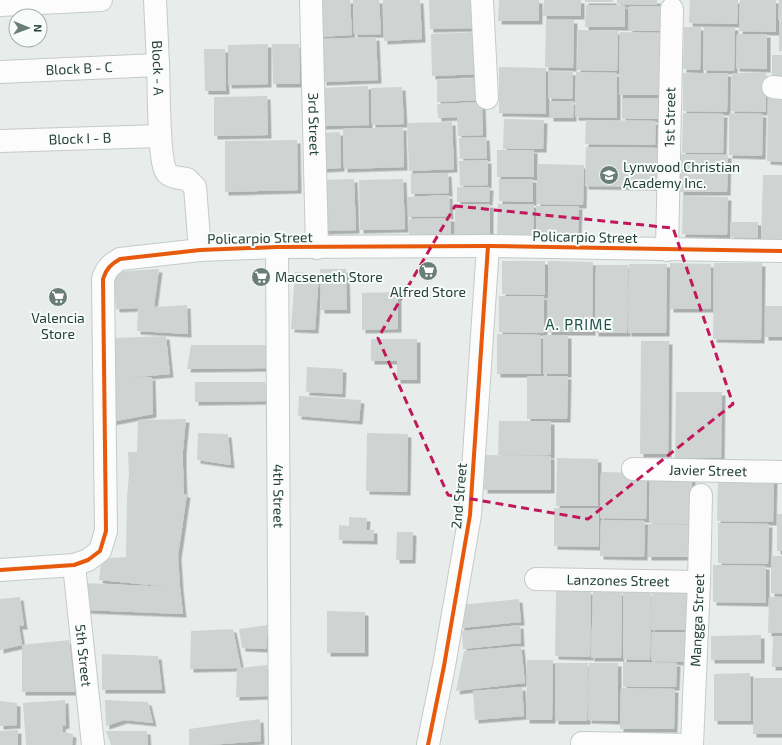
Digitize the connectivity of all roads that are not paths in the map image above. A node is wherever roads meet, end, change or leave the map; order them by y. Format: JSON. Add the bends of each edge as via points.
{"nodes":[{"id":1,"x":101,"y":0,"type":"edge"},
{"id":2,"x":155,"y":0,"type":"edge"},
{"id":3,"x":311,"y":0,"type":"edge"},
{"id":4,"x":482,"y":0,"type":"edge"},
{"id":5,"x":0,"y":5,"type":"edge"},
{"id":6,"x":672,"y":9,"type":"dead end"},
{"id":7,"x":158,"y":65,"type":"junction"},
{"id":8,"x":0,"y":72,"type":"edge"},
{"id":9,"x":487,"y":98,"type":"dead end"},
{"id":10,"x":160,"y":136,"type":"junction"},
{"id":11,"x":0,"y":141,"type":"edge"},
{"id":12,"x":488,"y":246,"type":"junction"},
{"id":13,"x":277,"y":247,"type":"junction"},
{"id":14,"x":317,"y":248,"type":"junction"},
{"id":15,"x":200,"y":250,"type":"junction"},
{"id":16,"x":667,"y":250,"type":"junction"},
{"id":17,"x":782,"y":251,"type":"edge"},
{"id":18,"x":633,"y":469,"type":"dead end"},
{"id":19,"x":782,"y":472,"type":"edge"},
{"id":20,"x":701,"y":495,"type":"dead end"},
{"id":21,"x":74,"y":565,"type":"junction"},
{"id":22,"x":0,"y":570,"type":"edge"},
{"id":23,"x":536,"y":580,"type":"dead end"},
{"id":24,"x":699,"y":582,"type":"junction"},
{"id":25,"x":582,"y":743,"type":"dead end"},
{"id":26,"x":93,"y":745,"type":"edge"},
{"id":27,"x":280,"y":745,"type":"edge"},
{"id":28,"x":428,"y":745,"type":"edge"},
{"id":29,"x":692,"y":745,"type":"edge"}],
"edges":[{"from":1,"to":5,"type":"street"},
{"from":2,"to":7,"type":"street","name":"Block - A"},
{"from":3,"to":14,"type":"street","name":"3rd Street"},
{"from":4,"to":9,"type":"street"},
{"from":6,"to":16,"type":"street","name":"1st Street"},
{"from":7,"to":8,"type":"street","name":"Block B - C"},
{"from":7,"to":10,"type":"street","name":"Block - A"},
{"from":10,"to":11,"type":"street","name":"Block I - B"},
{"from":10,"to":15,"type":"street","via":[[163,167],[167,174],[187,178],[195,187]]},
{"from":12,"to":14,"type":"street","name":"Policarpio Street"},
{"from":12,"to":16,"type":"street","name":"Policarpio Street"},
{"from":12,"to":28,"type":"street","name":"2nd Street","via":[[470,515]]},
{"from":13,"to":14,"type":"street","name":"Policarpio Street"},
{"from":13,"to":15,"type":"street","name":"Policarpio Street"},
{"from":13,"to":27,"type":"street","name":"4th Street"},
{"from":15,"to":21,"type":"street","name":"Policarpio Street","via":[[120,259],[105,273],[103,279],[106,531],[100,551],[88,560]]},
{"from":16,"to":17,"type":"street","name":"Policarpio Street"},
{"from":18,"to":19,"type":"street","name":"Javier Street"},
{"from":20,"to":24,"type":"street","name":"Mangga Street"},
{"from":21,"to":22,"type":"street","name":"Policarpio Street"},
{"from":21,"to":26,"type":"street","name":"5th Street"},
{"from":23,"to":24,"type":"street","name":"Lanzones Street"},
{"from":24,"to":29,"type":"street","name":"Mangga Street"},
{"from":25,"to":29,"type":"street"}]}
